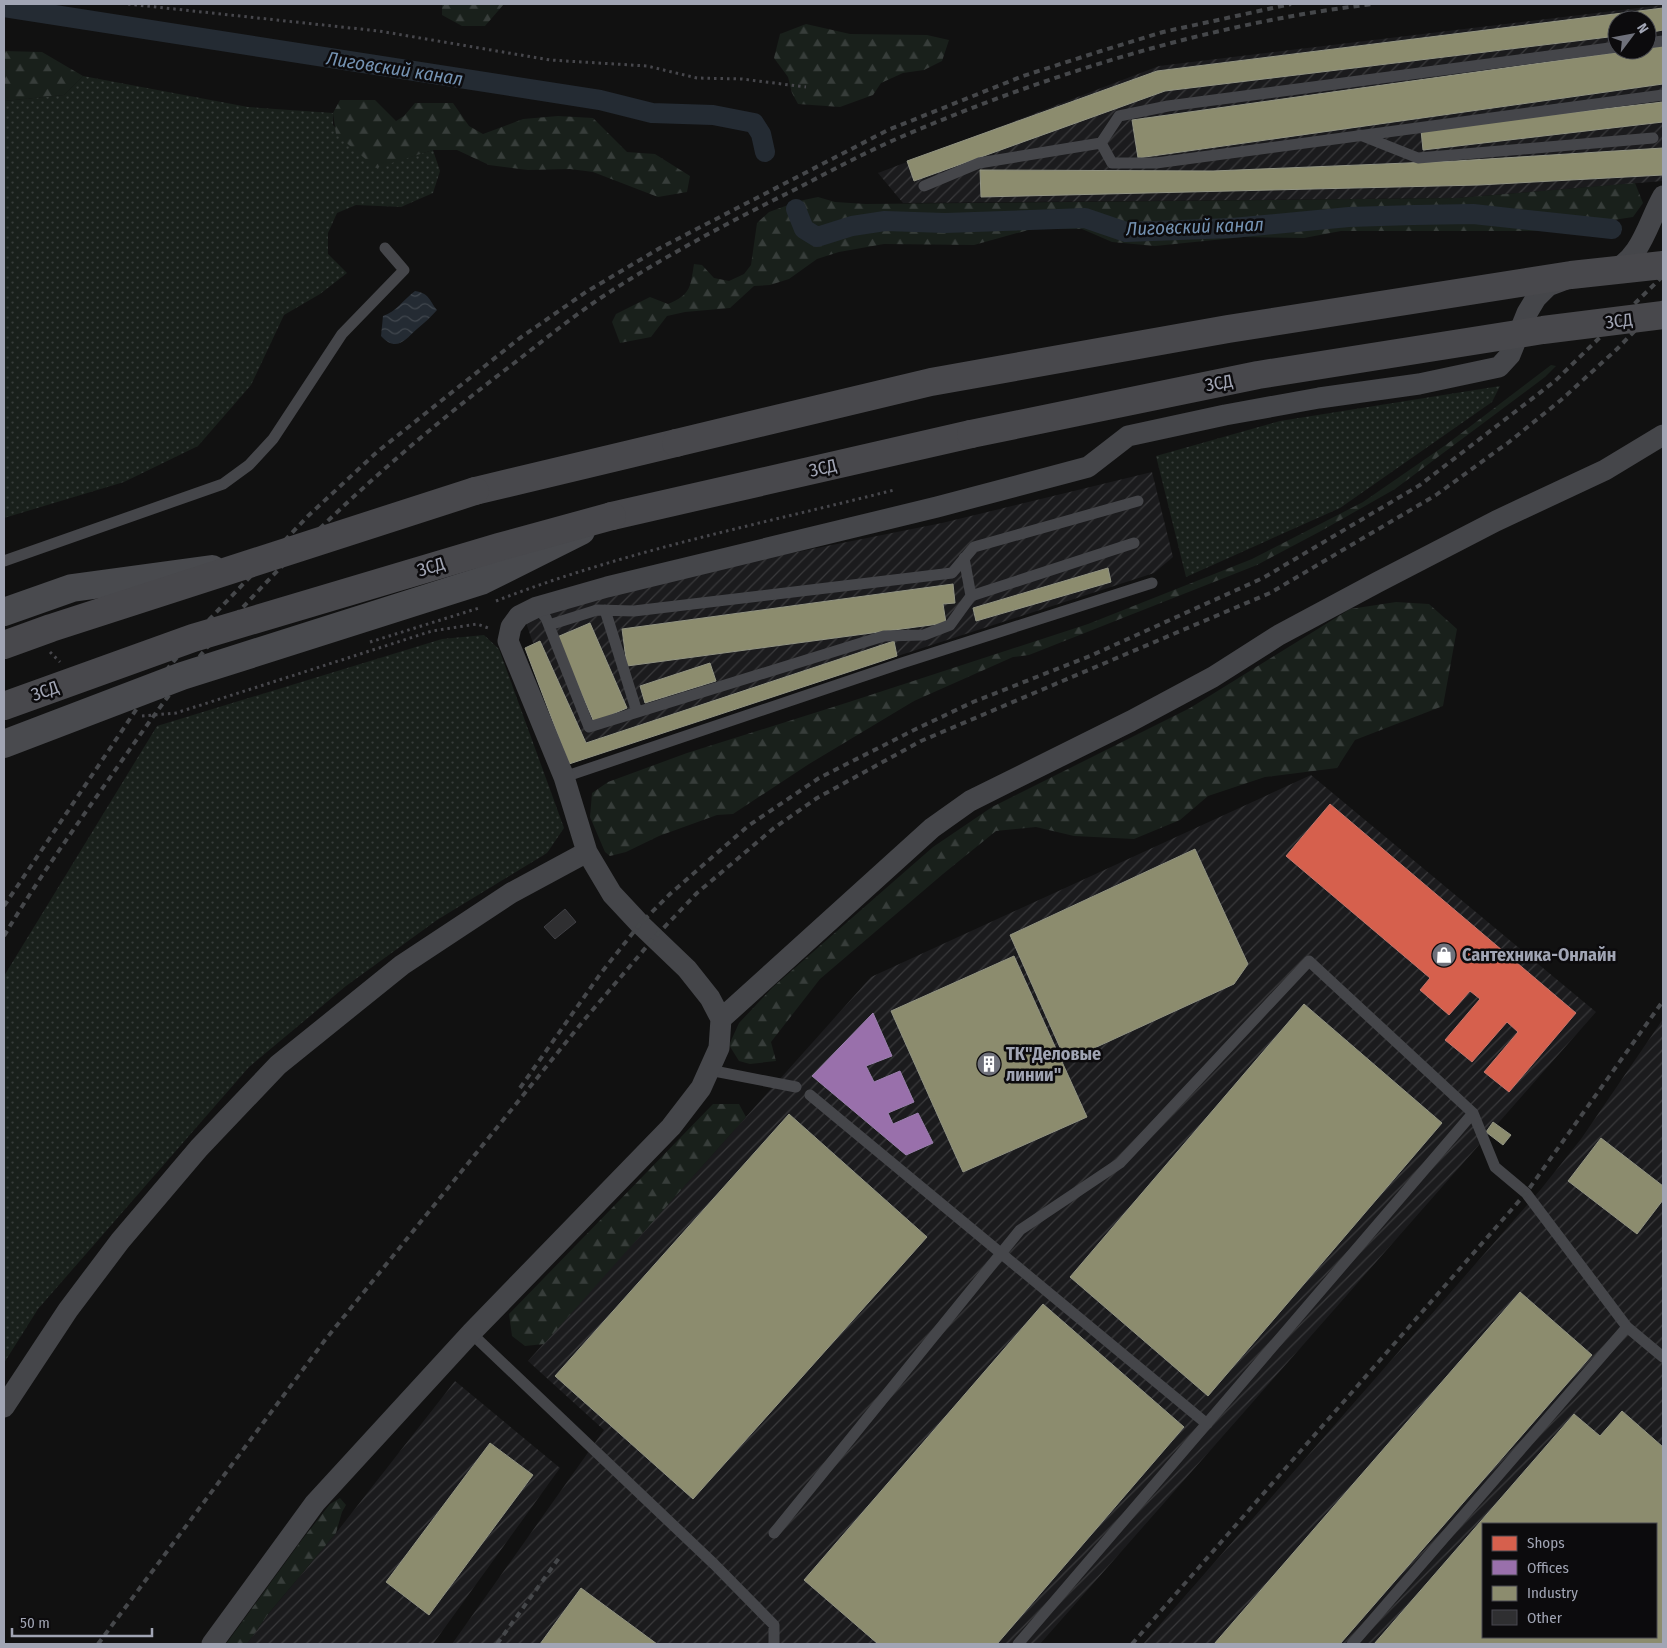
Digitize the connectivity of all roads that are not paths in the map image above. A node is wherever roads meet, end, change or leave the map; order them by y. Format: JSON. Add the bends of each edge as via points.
{"nodes":[{"id":1,"x":1607,"y":48,"type":"edge"},
{"id":2,"x":1663,"y":95,"type":"edge"},
{"id":3,"x":1359,"y":134,"type":"junction"},
{"id":4,"x":1653,"y":138,"type":"dead end"},
{"id":5,"x":1101,"y":143,"type":"junction"},
{"id":6,"x":924,"y":186,"type":"dead end"},
{"id":7,"x":1663,"y":196,"type":"edge"},
{"id":8,"x":385,"y":248,"type":"dead end"},
{"id":9,"x":1663,"y":265,"type":"edge"},
{"id":10,"x":1663,"y":316,"type":"edge"},
{"id":11,"x":1663,"y":435,"type":"edge"},
{"id":12,"x":1138,"y":501,"type":"dead end"},
{"id":13,"x":612,"y":516,"type":"junction"},
{"id":14,"x":1134,"y":543,"type":"dead end"},
{"id":15,"x":964,"y":558,"type":"junction"},
{"id":16,"x":4,"y":562,"type":"edge"},
{"id":17,"x":248,"y":564,"type":"junction"},
{"id":18,"x":1152,"y":583,"type":"dead end"},
{"id":19,"x":971,"y":596,"type":"junction"},
{"id":20,"x":537,"y":607,"type":"junction"},
{"id":21,"x":605,"y":610,"type":"junction"},
{"id":22,"x":4,"y":612,"type":"edge"},
{"id":23,"x":549,"y":625,"type":"junction"},
{"id":24,"x":4,"y":645,"type":"edge"},
{"id":25,"x":4,"y":706,"type":"edge"},
{"id":26,"x":637,"y":712,"type":"junction"},
{"id":27,"x":4,"y":744,"type":"edge"},
{"id":28,"x":564,"y":778,"type":"junction"},
{"id":29,"x":587,"y":852,"type":"junction"},
{"id":30,"x":721,"y":1019,"type":"junction"},
{"id":31,"x":709,"y":1070,"type":"junction"},
{"id":32,"x":796,"y":1087,"type":"dead end"},
{"id":33,"x":810,"y":1095,"type":"dead end"},
{"id":34,"x":1474,"y":1114,"type":"junction"},
{"id":35,"x":1002,"y":1252,"type":"junction"},
{"id":36,"x":1627,"y":1327,"type":"junction"},
{"id":37,"x":471,"y":1333,"type":"junction"},
{"id":38,"x":1663,"y":1357,"type":"edge"},
{"id":39,"x":4,"y":1407,"type":"edge"},
{"id":40,"x":1207,"y":1424,"type":"junction"},
{"id":41,"x":774,"y":1533,"type":"dead end"},
{"id":42,"x":212,"y":1644,"type":"edge"},
{"id":43,"x":774,"y":1644,"type":"edge"},
{"id":44,"x":1018,"y":1644,"type":"edge"},
{"id":45,"x":1352,"y":1644,"type":"edge"}],
"edges":[{"from":1,"to":5,"type":"lane","via":[[1168,106],[1119,116]]},
{"from":2,"to":3,"type":"lane"},
{"from":3,"to":4,"type":"lane","via":[[1418,158]]},
{"from":3,"to":5,"type":"lane","via":[[1156,163],[1112,163]]},
{"from":5,"to":6,"type":"lane","via":[[979,163]]},
{"from":7,"to":20,"type":"street","via":[[1636,252],[1623,267],[1603,275],[1560,280],[1536,298],[1510,355],[1499,367],[1420,384],[1244,411],[1128,436],[1088,467]]},
{"from":8,"to":16,"type":"lane","via":[[404,270],[342,334],[273,439],[249,465],[223,484]]},
{"from":9,"to":17,"type":"highway","bridge":true,"via":[[1571,275],[1246,326],[931,382],[475,491]]},
{"from":10,"to":13,"type":"highway","name":"ЗСД","bridge":true,"via":[[1543,330],[1258,376],[971,434]]},
{"from":11,"to":30,"type":"street","via":[[1605,470],[1378,582],[1131,721],[970,800],[932,828]]},
{"from":12,"to":15,"type":"lane","via":[[974,547]]},
{"from":13,"to":25,"type":"highway","name":"ЗСД","bridge":true,"via":[[193,638]]},
{"from":13,"to":27,"type":"main road","bridge":true,"via":[[481,580],[182,676]]},
{"from":14,"to":19,"type":"lane"},
{"from":15,"to":19,"type":"lane"},
{"from":15,"to":21,"type":"lane","via":[[952,573],[634,612]]},
{"from":17,"to":22,"type":"main road","bridge":true,"via":[[72,588]]},
{"from":17,"to":24,"type":"highway","bridge":true},
{"from":18,"to":28,"type":"lane"},
{"from":19,"to":26,"type":"lane","via":[[950,624],[924,635],[884,636]]},
{"from":20,"to":23,"type":"lane"},
{"from":20,"to":28,"type":"street","via":[[519,616],[511,627],[508,640]]},
{"from":21,"to":23,"type":"lane"},
{"from":21,"to":26,"type":"lane"},
{"from":23,"to":26,"type":"lane","via":[[589,727]]},
{"from":28,"to":29,"type":"street"},
{"from":29,"to":30,"type":"street","via":[[612,894],[687,969],[710,998]]},
{"from":29,"to":39,"type":"street","via":[[511,893],[402,965],[278,1065],[199,1148],[120,1241],[68,1310]]},
{"from":30,"to":31,"type":"street","via":[[718,1048]]},
{"from":31,"to":32,"type":"lane"},
{"from":31,"to":37,"type":"street","via":[[701,1088],[671,1127]]},
{"from":33,"to":35,"type":"lane"},
{"from":34,"to":35,"type":"lane","via":[[1309,960],[1120,1163],[1020,1230]]},
{"from":34,"to":36,"type":"lane","via":[[1495,1167],[1526,1193]]},
{"from":34,"to":40,"type":"lane"},
{"from":35,"to":40,"type":"lane"},
{"from":35,"to":41,"type":"lane"},
{"from":36,"to":38,"type":"lane"},
{"from":36,"to":45,"type":"lane"},
{"from":37,"to":42,"type":"street","via":[[315,1503]]},
{"from":37,"to":43,"type":"lane","via":[[774,1624]]},
{"from":40,"to":44,"type":"lane"}]}
